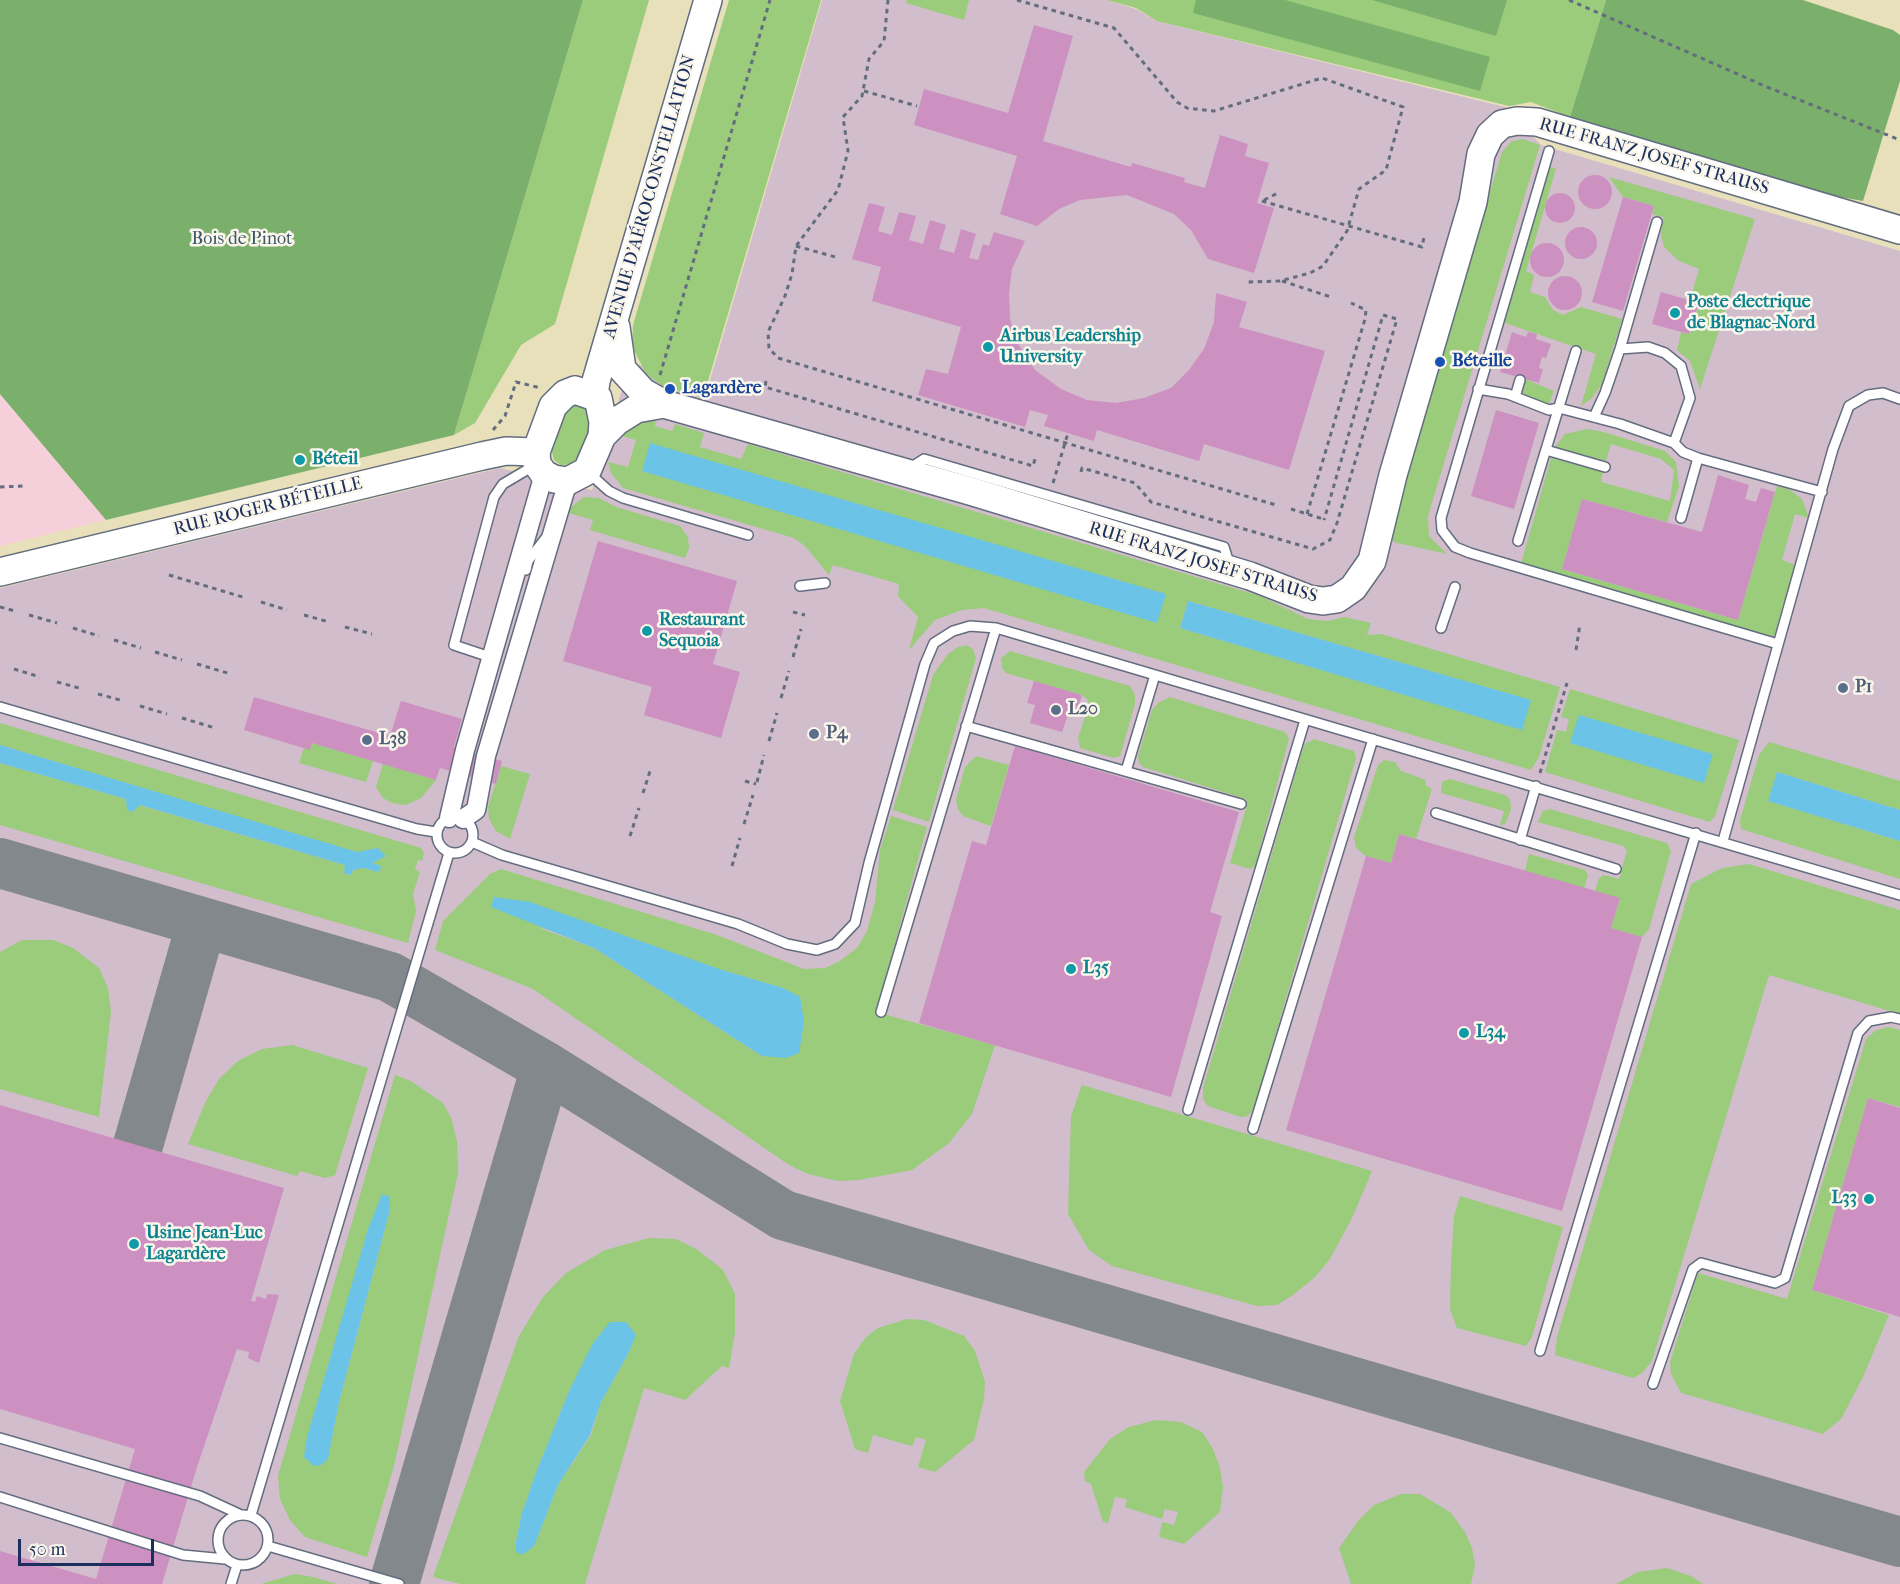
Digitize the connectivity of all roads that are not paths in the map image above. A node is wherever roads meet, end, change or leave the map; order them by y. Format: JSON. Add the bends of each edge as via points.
{"nodes":[{"id":1,"x":694,"y":0,"type":"edge"},
{"id":2,"x":708,"y":0,"type":"edge"},
{"id":3,"x":1549,"y":151,"type":"dead end"},
{"id":4,"x":1657,"y":222,"type":"dead end"},
{"id":5,"x":1900,"y":230,"type":"edge"},
{"id":6,"x":615,"y":318,"type":"junction"},
{"id":7,"x":1620,"y":349,"type":"junction"},
{"id":8,"x":1576,"y":351,"type":"dead end"},
{"id":9,"x":1520,"y":380,"type":"dead end"},
{"id":10,"x":1478,"y":389,"type":"junction"},
{"id":11,"x":659,"y":392,"type":"junction"},
{"id":12,"x":589,"y":394,"type":"junction"},
{"id":13,"x":1515,"y":397,"type":"junction"},
{"id":14,"x":1900,"y":399,"type":"edge"},
{"id":15,"x":1559,"y":408,"type":"junction"},
{"id":16,"x":1594,"y":417,"type":"junction"},
{"id":17,"x":602,"y":436,"type":"junction"},
{"id":18,"x":1674,"y":443,"type":"junction"},
{"id":19,"x":1546,"y":450,"type":"junction"},
{"id":20,"x":1698,"y":458,"type":"junction"},
{"id":21,"x":1605,"y":467,"type":"dead end"},
{"id":22,"x":555,"y":468,"type":"junction"},
{"id":23,"x":903,"y":472,"type":"junction"},
{"id":24,"x":1822,"y":492,"type":"junction"},
{"id":25,"x":1682,"y":518,"type":"dead end"},
{"id":26,"x":555,"y":526,"type":"junction"},
{"id":27,"x":748,"y":535,"type":"dead end"},
{"id":28,"x":1518,"y":541,"type":"dead end"},
{"id":29,"x":1232,"y":571,"type":"junction"},
{"id":30,"x":0,"y":572,"type":"edge"},
{"id":31,"x":825,"y":583,"type":"dead end"},
{"id":32,"x":800,"y":586,"type":"dead end"},
{"id":33,"x":1455,"y":587,"type":"dead end"},
{"id":34,"x":996,"y":628,"type":"junction"},
{"id":35,"x":1441,"y":628,"type":"dead end"},
{"id":36,"x":1778,"y":644,"type":"junction"},
{"id":37,"x":493,"y":658,"type":"junction"},
{"id":38,"x":1155,"y":675,"type":"junction"},
{"id":39,"x":0,"y":707,"type":"edge"},
{"id":40,"x":1305,"y":720,"type":"junction"},
{"id":41,"x":966,"y":726,"type":"junction"},
{"id":42,"x":1373,"y":739,"type":"junction"},
{"id":43,"x":1126,"y":771,"type":"junction"},
{"id":44,"x":1536,"y":786,"type":"junction"},
{"id":45,"x":1241,"y":804,"type":"dead end"},
{"id":46,"x":1436,"y":813,"type":"dead end"},
{"id":47,"x":456,"y":818,"type":"junction"},
{"id":48,"x":436,"y":832,"type":"junction"},
{"id":49,"x":1696,"y":833,"type":"junction"},
{"id":50,"x":1520,"y":840,"type":"junction"},
{"id":51,"x":1723,"y":841,"type":"junction"},
{"id":52,"x":472,"y":842,"type":"junction"},
{"id":53,"x":449,"y":853,"type":"junction"},
{"id":54,"x":1616,"y":869,"type":"dead end"},
{"id":55,"x":1900,"y":895,"type":"edge"},
{"id":56,"x":881,"y":1012,"type":"dead end"},
{"id":57,"x":1900,"y":1019,"type":"edge"},
{"id":58,"x":1188,"y":1110,"type":"dead end"},
{"id":59,"x":1253,"y":1129,"type":"dead end"},
{"id":60,"x":1540,"y":1351,"type":"dead end"},
{"id":61,"x":1653,"y":1384,"type":"dead end"},
{"id":62,"x":0,"y":1438,"type":"edge"},
{"id":63,"x":0,"y":1497,"type":"edge"},
{"id":64,"x":239,"y":1514,"type":"junction"},
{"id":65,"x":251,"y":1515,"type":"junction"},
{"id":66,"x":268,"y":1546,"type":"junction"},
{"id":67,"x":225,"y":1559,"type":"junction"},
{"id":68,"x":237,"y":1565,"type":"junction"},
{"id":69,"x":231,"y":1584,"type":"edge"},
{"id":70,"x":399,"y":1584,"type":"edge"}],
"edges":[{"from":1,"to":12,"type":"street","name":"AVENUE D'AÉROCONSTELLATION","via":[[582,383]]},
{"from":2,"to":6,"type":"street","name":"AVENUE D'AÉROCONSTELLATION"},
{"from":3,"to":10,"type":"lane"},
{"from":4,"to":7,"type":"lane"},
{"from":5,"to":29,"type":"street","name":"RUE FRANZ JOSEF STRAUSS","via":[[1537,122],[1517,120],[1502,124],[1490,135],[1481,154],[1473,202],[1393,475],[1372,561],[1363,577],[1337,599],[1323,601]]},
{"from":6,"to":11,"type":"street","via":[[622,369],[631,381]]},
{"from":6,"to":12,"type":"street","name":"AVENUE D'AÉROCONSTELLATION"},
{"from":7,"to":16,"type":"lane"},
{"from":7,"to":18,"type":"lane","via":[[1648,347],[1665,353],[1681,366],[1690,398]]},
{"from":8,"to":15,"type":"lane"},
{"from":9,"to":13,"type":"lane"},
{"from":10,"to":13,"type":"lane"},
{"from":10,"to":36,"type":"lane","via":[[1441,518],[1442,531],[1455,547]]},
{"from":11,"to":12,"type":"street"},
{"from":11,"to":17,"type":"street","name":"RUE FRANZ JOSEF STRAUSS"},
{"from":11,"to":23,"type":"street","name":"RUE FRANZ JOSEF STRAUSS"},
{"from":12,"to":17,"type":"street","via":[[603,422]]},
{"from":12,"to":22,"type":"street","via":[[566,394],[553,406]]},
{"from":13,"to":15,"type":"lane","via":[[1549,410]]},
{"from":14,"to":24,"type":"lane","via":[[1883,393],[1868,395],[1849,406]]},
{"from":15,"to":16,"type":"lane"},
{"from":15,"to":19,"type":"lane"},
{"from":16,"to":18,"type":"lane"},
{"from":17,"to":22,"type":"street"},
{"from":18,"to":20,"type":"lane"},
{"from":19,"to":21,"type":"lane"},
{"from":19,"to":28,"type":"lane"},
{"from":20,"to":24,"type":"lane"},
{"from":20,"to":25,"type":"lane"},
{"from":22,"to":26,"type":"street"},
{"from":22,"to":27,"type":"lane","via":[[622,498]]},
{"from":22,"to":30,"type":"street","name":"RUE ROGER BÉTEILLE","via":[[506,451]]},
{"from":22,"to":37,"type":"street"},
{"from":22,"to":37,"type":"lane","via":[[503,484],[494,497],[454,645]]},
{"from":23,"to":29,"type":"street","name":"RUE FRANZ JOSEF STRAUSS"},
{"from":23,"to":29,"type":"lane","via":[[924,459],[1224,547]]},
{"from":24,"to":36,"type":"lane"},
{"from":26,"to":37,"type":"lane","via":[[528,561],[502,648]]},
{"from":26,"to":47,"type":"street","via":[[486,756],[476,810]]},
{"from":31,"to":32,"type":"lane"},
{"from":33,"to":35,"type":"lane"},
{"from":34,"to":38,"type":"lane"},
{"from":34,"to":41,"type":"lane"},
{"from":34,"to":52,"type":"lane","via":[[970,626],[934,643],[915,698],[855,923],[835,944],[817,950],[787,944],[738,924],[502,855]]},
{"from":36,"to":51,"type":"lane"},
{"from":37,"to":47,"type":"street","via":[[465,750]]},
{"from":38,"to":40,"type":"lane"},
{"from":38,"to":43,"type":"lane"},
{"from":39,"to":48,"type":"lane"},
{"from":40,"to":42,"type":"lane"},
{"from":40,"to":58,"type":"lane"},
{"from":41,"to":43,"type":"lane"},
{"from":41,"to":56,"type":"lane"},
{"from":42,"to":44,"type":"lane"},
{"from":42,"to":59,"type":"lane"},
{"from":43,"to":45,"type":"lane"},
{"from":44,"to":49,"type":"lane"},
{"from":44,"to":50,"type":"lane"},
{"from":46,"to":50,"type":"lane"},
{"from":47,"to":48,"type":"lane","via":[[442,822]]},
{"from":47,"to":52,"type":"lane","via":[[472,831]]},
{"from":48,"to":53,"type":"lane","via":[[440,846]]},
{"from":49,"to":51,"type":"lane"},
{"from":49,"to":60,"type":"lane"},
{"from":50,"to":54,"type":"lane"},
{"from":51,"to":55,"type":"lane"},
{"from":52,"to":53,"type":"lane","via":[[464,851]]},
{"from":53,"to":65,"type":"lane"},
{"from":57,"to":61,"type":"lane","via":[[1869,1021],[1858,1033],[1785,1278],[1775,1283],[1701,1263],[1693,1269]]},
{"from":62,"to":64,"type":"lane","via":[[200,1496]]},
{"from":63,"to":67,"type":"lane","via":[[183,1555]]},
{"from":64,"to":65,"type":"lane"},
{"from":64,"to":67,"type":"lane","via":[[227,1519],[218,1530],[219,1550]]},
{"from":65,"to":66,"type":"lane","via":[[262,1522],[268,1533]]},
{"from":66,"to":68,"type":"lane","via":[[254,1563]]},
{"from":66,"to":70,"type":"lane"},
{"from":67,"to":68,"type":"lane"},
{"from":68,"to":69,"type":"lane"}]}
